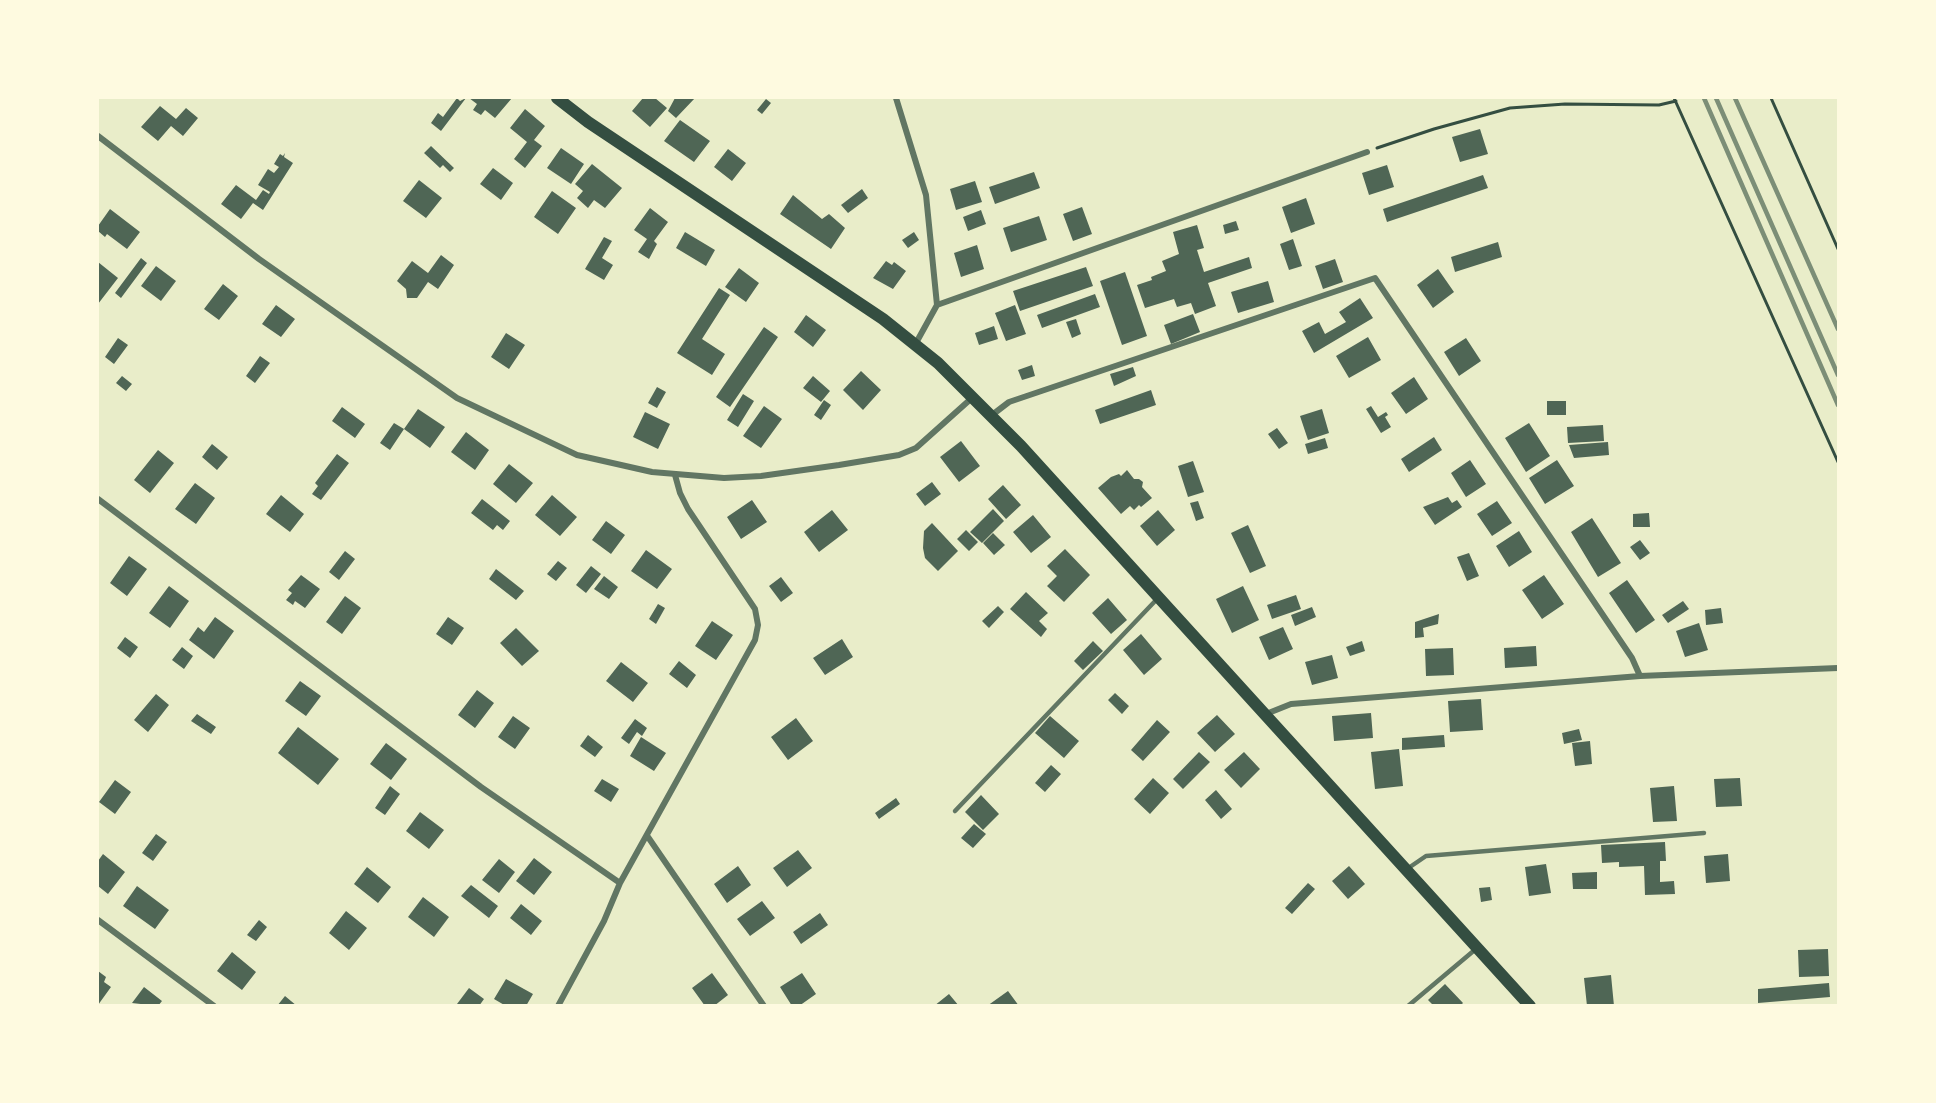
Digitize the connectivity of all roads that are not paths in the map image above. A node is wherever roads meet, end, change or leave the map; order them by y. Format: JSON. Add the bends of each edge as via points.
{"nodes":[{"id":1,"x":557,"y":98,"type":"edge"},
{"id":2,"x":896,"y":98,"type":"edge"},
{"id":3,"x":98,"y":136,"type":"edge"},
{"id":4,"x":1367,"y":152,"type":"road end"},
{"id":5,"x":937,"y":304,"type":"junction"},
{"id":6,"x":916,"y":343,"type":"junction"},
{"id":7,"x":973,"y":396,"type":"junction"},
{"id":8,"x":992,"y":415,"type":"junction"},
{"id":9,"x":675,"y":475,"type":"junction"},
{"id":10,"x":98,"y":499,"type":"edge"},
{"id":11,"x":1159,"y":597,"type":"junction"},
{"id":12,"x":1839,"y":668,"type":"edge"},
{"id":13,"x":1640,"y":676,"type":"junction"},
{"id":14,"x":1266,"y":714,"type":"junction"},
{"id":15,"x":955,"y":811,"type":"dead end"},
{"id":16,"x":1704,"y":833,"type":"dead end"},
{"id":17,"x":648,"y":837,"type":"junction"},
{"id":18,"x":1407,"y":869,"type":"junction"},
{"id":19,"x":620,"y":883,"type":"junction"},
{"id":20,"x":98,"y":920,"type":"edge"},
{"id":21,"x":1478,"y":948,"type":"junction"},
{"id":22,"x":214,"y":1005,"type":"edge"},
{"id":23,"x":558,"y":1005,"type":"edge"},
{"id":24,"x":764,"y":1005,"type":"edge"},
{"id":25,"x":1408,"y":1005,"type":"edge"},
{"id":26,"x":1530,"y":1005,"type":"edge"}],
"edges":[{"from":1,"to":6,"type":"main road"},
{"from":2,"to":5,"type":"street","via":[[926,195]]},
{"from":3,"to":9,"type":"street","via":[[259,259],[457,398],[577,455]]},
{"from":4,"to":5,"type":"street"},
{"from":5,"to":6,"type":"street"},
{"from":6,"to":7,"type":"main road"},
{"from":7,"to":8,"type":"main road"},
{"from":7,"to":9,"type":"street","via":[[916,448],[899,455],[760,476]]},
{"from":8,"to":11,"type":"main road"},
{"from":8,"to":13,"type":"street","via":[[1009,402],[1375,278],[1632,658]]},
{"from":9,"to":17,"type":"street","via":[[688,509],[750,599],[758,626],[751,651]]},
{"from":10,"to":19,"type":"street","via":[[481,787]]},
{"from":11,"to":14,"type":"main road"},
{"from":11,"to":15,"type":"lane"},
{"from":12,"to":13,"type":"street"},
{"from":13,"to":14,"type":"street","via":[[1290,704]]},
{"from":14,"to":18,"type":"main road"},
{"from":16,"to":18,"type":"lane","via":[[1426,856]]},
{"from":17,"to":19,"type":"street"},
{"from":17,"to":24,"type":"street"},
{"from":18,"to":21,"type":"main road"},
{"from":19,"to":23,"type":"street"},
{"from":20,"to":22,"type":"street"},
{"from":21,"to":25,"type":"lane"},
{"from":21,"to":26,"type":"main road"}]}
